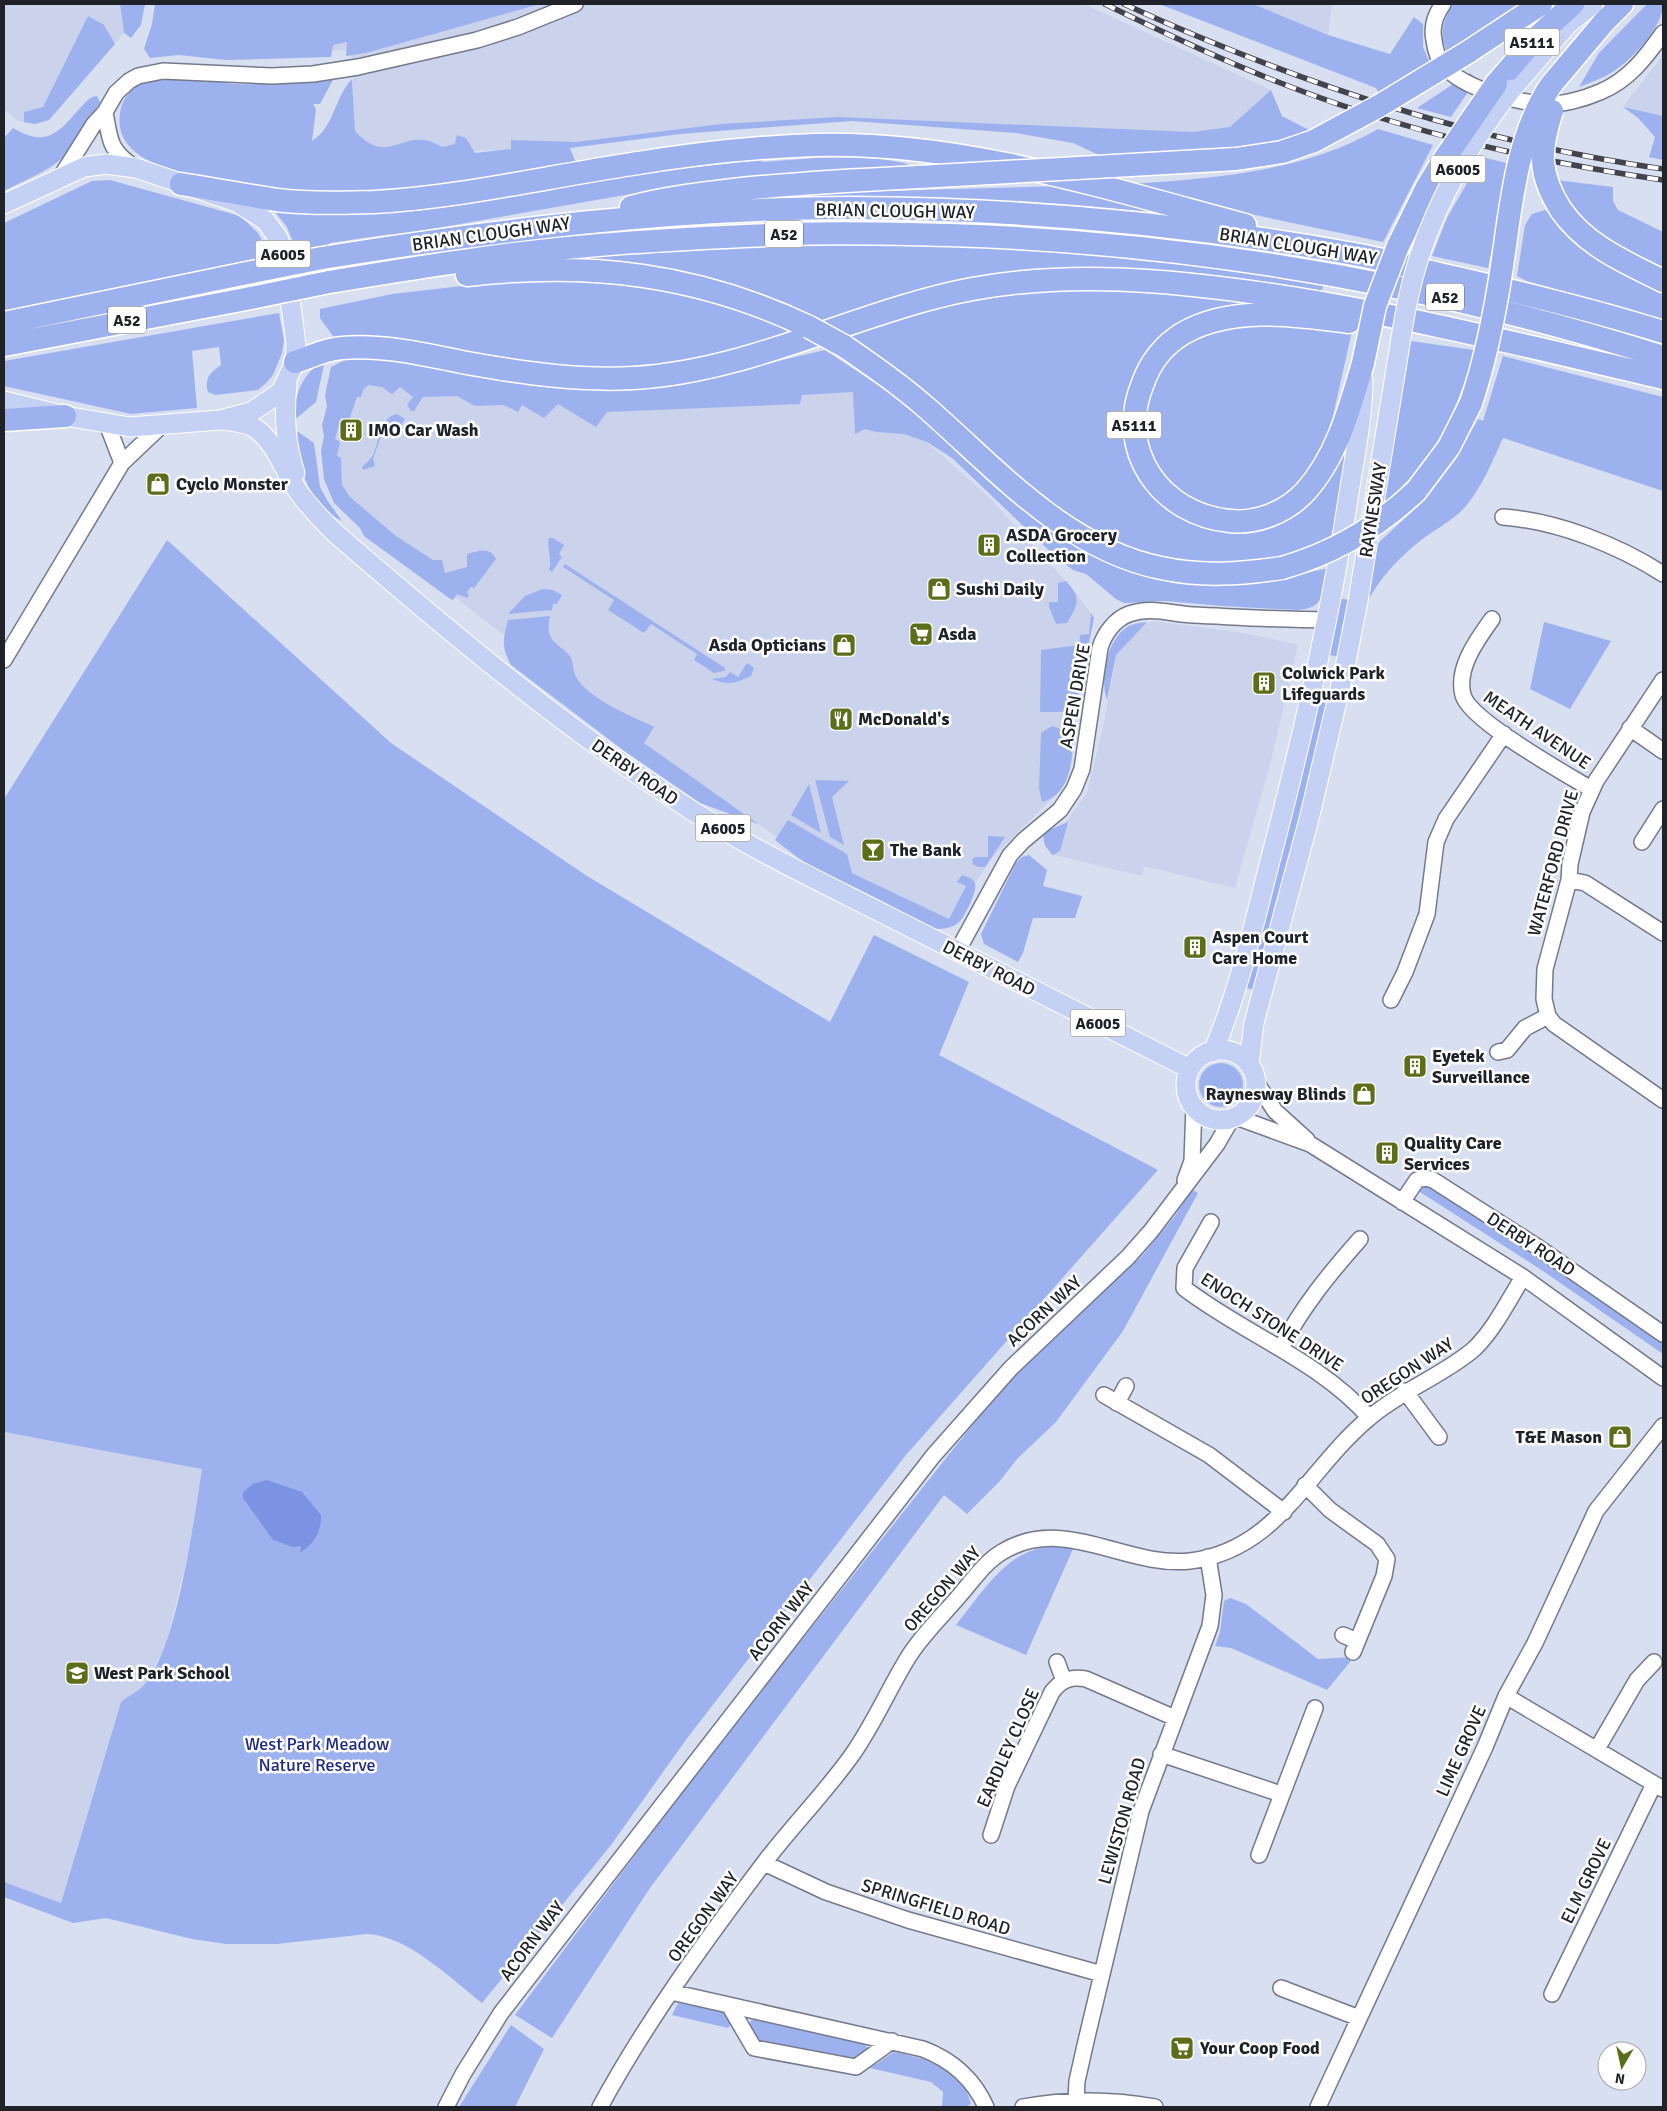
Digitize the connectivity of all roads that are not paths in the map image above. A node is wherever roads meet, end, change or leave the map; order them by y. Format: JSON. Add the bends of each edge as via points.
{"nodes":[{"id":1,"x":576,"y":4,"type":"edge"},
{"id":2,"x":1443,"y":4,"type":"edge"},
{"id":3,"x":1541,"y":4,"type":"edge"},
{"id":4,"x":1573,"y":4,"type":"edge"},
{"id":5,"x":1592,"y":4,"type":"edge"},
{"id":6,"x":1622,"y":4,"type":"edge"},
{"id":7,"x":1663,"y":33,"type":"edge"},
{"id":8,"x":1561,"y":77,"type":"junction"},
{"id":9,"x":1503,"y":90,"type":"junction"},
{"id":10,"x":105,"y":112,"type":"junction"},
{"id":11,"x":136,"y":168,"type":"junction"},
{"id":12,"x":60,"y":178,"type":"junction"},
{"id":13,"x":181,"y":184,"type":"junction"},
{"id":14,"x":4,"y":204,"type":"edge"},
{"id":15,"x":567,"y":224,"type":"junction"},
{"id":16,"x":1362,"y":255,"type":"junction"},
{"id":17,"x":1663,"y":280,"type":"edge"},
{"id":18,"x":338,"y":281,"type":"junction"},
{"id":19,"x":4,"y":323,"type":"edge"},
{"id":20,"x":1447,"y":328,"type":"junction"},
{"id":21,"x":1663,"y":332,"type":"edge"},
{"id":22,"x":4,"y":345,"type":"edge"},
{"id":23,"x":1663,"y":357,"type":"edge"},
{"id":24,"x":296,"y":362,"type":"junction"},
{"id":25,"x":1363,"y":363,"type":"junction"},
{"id":26,"x":1663,"y":378,"type":"edge"},
{"id":27,"x":287,"y":383,"type":"junction"},
{"id":28,"x":4,"y":401,"type":"edge"},
{"id":29,"x":65,"y":416,"type":"junction"},
{"id":30,"x":4,"y":420,"type":"edge"},
{"id":31,"x":220,"y":420,"type":"junction"},
{"id":32,"x":107,"y":424,"type":"junction"},
{"id":33,"x":162,"y":426,"type":"junction"},
{"id":34,"x":122,"y":463,"type":"junction"},
{"id":35,"x":310,"y":506,"type":"junction"},
{"id":36,"x":1503,"y":517,"type":"dead end"},
{"id":37,"x":1663,"y":574,"type":"edge"},
{"id":38,"x":1492,"y":619,"type":"dead end"},
{"id":39,"x":1327,"y":620,"type":"junction"},
{"id":40,"x":4,"y":660,"type":"edge"},
{"id":41,"x":1663,"y":680,"type":"edge"},
{"id":42,"x":1630,"y":728,"type":"junction"},
{"id":43,"x":1504,"y":734,"type":"junction"},
{"id":44,"x":1663,"y":751,"type":"edge"},
{"id":45,"x":1591,"y":789,"type":"junction"},
{"id":46,"x":1663,"y":809,"type":"edge"},
{"id":47,"x":1642,"y":842,"type":"dead end"},
{"id":48,"x":1570,"y":880,"type":"junction"},
{"id":49,"x":1663,"y":933,"type":"edge"},
{"id":50,"x":957,"y":952,"type":"junction"},
{"id":51,"x":1391,"y":1000,"type":"dead end"},
{"id":52,"x":1548,"y":1016,"type":"junction"},
{"id":53,"x":1213,"y":1052,"type":"junction"},
{"id":54,"x":1498,"y":1052,"type":"dead end"},
{"id":55,"x":1249,"y":1064,"type":"junction"},
{"id":56,"x":1190,"y":1069,"type":"junction"},
{"id":57,"x":1256,"y":1082,"type":"junction"},
{"id":58,"x":1663,"y":1100,"type":"edge"},
{"id":59,"x":1194,"y":1106,"type":"junction"},
{"id":60,"x":1234,"y":1117,"type":"junction"},
{"id":61,"x":1310,"y":1144,"type":"junction"},
{"id":62,"x":1182,"y":1188,"type":"junction"},
{"id":63,"x":1402,"y":1202,"type":"junction"},
{"id":64,"x":1211,"y":1222,"type":"dead end"},
{"id":65,"x":1360,"y":1239,"type":"dead end"},
{"id":66,"x":1523,"y":1277,"type":"junction"},
{"id":67,"x":1663,"y":1334,"type":"edge"},
{"id":68,"x":1281,"y":1348,"type":"junction"},
{"id":69,"x":1663,"y":1378,"type":"edge"},
{"id":70,"x":1126,"y":1386,"type":"dead end"},
{"id":71,"x":1405,"y":1391,"type":"junction"},
{"id":72,"x":1369,"y":1417,"type":"junction"},
{"id":73,"x":1663,"y":1426,"type":"edge"},
{"id":74,"x":1439,"y":1437,"type":"dead end"},
{"id":75,"x":1305,"y":1485,"type":"junction"},
{"id":76,"x":1284,"y":1512,"type":"junction"},
{"id":77,"x":1208,"y":1557,"type":"junction"},
{"id":78,"x":1343,"y":1635,"type":"dead end"},
{"id":79,"x":1057,"y":1662,"type":"dead end"},
{"id":80,"x":1654,"y":1662,"type":"dead end"},
{"id":81,"x":1064,"y":1681,"type":"junction"},
{"id":82,"x":1506,"y":1696,"type":"junction"},
{"id":83,"x":1315,"y":1708,"type":"dead end"},
{"id":84,"x":1175,"y":1718,"type":"junction"},
{"id":85,"x":1597,"y":1749,"type":"junction"},
{"id":86,"x":1161,"y":1754,"type":"junction"},
{"id":87,"x":1659,"y":1786,"type":"edge"},
{"id":88,"x":1281,"y":1794,"type":"junction"},
{"id":89,"x":991,"y":1835,"type":"dead end"},
{"id":90,"x":1259,"y":1855,"type":"dead end"},
{"id":91,"x":764,"y":1863,"type":"junction"},
{"id":92,"x":1102,"y":1974,"type":"junction"},
{"id":93,"x":1281,"y":1988,"type":"dead end"},
{"id":94,"x":672,"y":1992,"type":"junction"},
{"id":95,"x":1552,"y":1994,"type":"dead end"},
{"id":96,"x":730,"y":2007,"type":"junction"},
{"id":97,"x":1359,"y":2018,"type":"junction"},
{"id":98,"x":892,"y":2041,"type":"junction"},
{"id":99,"x":1076,"y":2101,"type":"junction"},
{"id":100,"x":446,"y":2107,"type":"edge"},
{"id":101,"x":600,"y":2107,"type":"edge"},
{"id":102,"x":986,"y":2107,"type":"edge"},
{"id":103,"x":1023,"y":2107,"type":"edge"},
{"id":104,"x":1155,"y":2107,"type":"edge"},
{"id":105,"x":1318,"y":2107,"type":"edge"}],
"edges":[{"from":1,"to":10,"type":"street","via":[[477,40],[358,67],[280,75],[158,72],[129,81],[116,93]]},
{"from":2,"to":9,"type":"street","via":[[1435,17],[1433,29],[1441,63],[1460,78]]},
{"from":3,"to":15,"type":"highway","bridge":true,"via":[[1379,106],[1314,141],[1282,152],[1236,159],[833,181],[689,195],[640,204]]},
{"from":4,"to":9,"type":"highway","name":"RAYNESWAY","number":"A5111","via":[[1535,39]]},
{"from":5,"to":9,"type":"main road","name":"RAYNESWAY","number":"A6005"},
{"from":6,"to":8,"type":"highway","number":"A5111"},
{"from":7,"to":9,"type":"street","via":[[1634,70],[1600,92],[1546,104]]},
{"from":8,"to":17,"type":"highway","bridge":true,"via":[[1542,142],[1541,160],[1547,183],[1561,210],[1589,240]]},
{"from":8,"to":18,"type":"highway","number":"A5111","bridge":true,"via":[[1537,112],[1520,161],[1484,363],[1471,403],[1449,447],[1400,506],[1349,542],[1282,568],[1238,574],[1177,571],[1132,560],[1097,544],[1029,500],[927,408],[844,346],[760,305],[724,293],[647,275],[553,269],[415,281]]},
{"from":9,"to":25,"type":"highway","name":"RAYNESWAY","number":"A5111","bridge":true,"via":[[1444,159],[1409,220],[1375,306]]},
{"from":9,"to":55,"type":"main road","name":"RAYNESWAY","number":"A6005","bridge":true,"via":[[1440,204],[1419,258],[1396,370],[1345,667],[1309,819],[1254,1023]]},
{"from":10,"to":11,"type":"street","via":[[113,148]]},
{"from":10,"to":12,"type":"street"},
{"from":11,"to":12,"type":"main road","number":"A6005","via":[[102,164],[84,167]]},
{"from":11,"to":13,"type":"main road","number":"A6005"},
{"from":12,"to":14,"type":"main road","number":"A6005"},
{"from":13,"to":16,"type":"highway","via":[[290,201],[373,202],[483,190],[713,154],[816,145],[898,147],[988,160]]},
{"from":13,"to":24,"type":"main road","number":"A6005","via":[[236,202],[265,220],[278,238],[285,264]]},
{"from":15,"to":16,"type":"highway","name":"BRIAN CLOUGH WAY","number":"A52","via":[[751,211],[850,208],[968,211],[1237,235]]},
{"from":15,"to":19,"type":"highway","name":"BRIAN CLOUGH WAY","number":"A52","bridge":true,"via":[[322,258]]},
{"from":16,"to":21,"type":"highway","name":"BRIAN CLOUGH WAY","number":"A52","via":[[1566,303]]},
{"from":18,"to":22,"type":"highway","name":"BRIAN CLOUGH WAY","number":"A52","bridge":true},
{"from":18,"to":23,"type":"highway","name":"BRIAN CLOUGH WAY","number":"A52","via":[[501,256],[670,240],[798,234],[1013,237],[1113,244],[1327,274],[1428,293],[1541,320]]},
{"from":20,"to":24,"type":"highway","via":[[1348,307],[1253,292],[1170,282],[1082,278],[972,289],[870,317],[756,356],[704,369],[649,377],[539,374],[355,347],[331,349]]},
{"from":20,"to":25,"type":"highway","number":"A5111","via":[[1268,315],[1219,320],[1195,328],[1170,343],[1145,376],[1134,424],[1140,455],[1162,491],[1191,512],[1237,522],[1252,521],[1278,512],[1305,492],[1329,457]]},
{"from":20,"to":26,"type":"highway"},
{"from":24,"to":27,"type":"main road","number":"A6005"},
{"from":25,"to":39,"type":"main road","name":"RAYNESWAY","via":[[1362,414]]},
{"from":27,"to":31,"type":"main road","via":[[274,399],[250,412]]},
{"from":27,"to":35,"type":"main road","name":"DERBY ROAD","number":"A6005","via":[[284,410],[287,443]]},
{"from":28,"to":29,"type":"main road","number":"A6005"},
{"from":29,"to":30,"type":"highway"},
{"from":29,"to":32,"type":"main road","number":"A6005"},
{"from":31,"to":33,"type":"main road","number":"A6005"},
{"from":31,"to":35,"type":"main road","name":"DERBY ROAD","number":"A6005","via":[[249,425],[259,431]]},
{"from":32,"to":33,"type":"main road","number":"A6005"},
{"from":32,"to":34,"type":"street"},
{"from":33,"to":34,"type":"street"},
{"from":34,"to":40,"type":"street"},
{"from":35,"to":50,"type":"main road","name":"DERBY ROAD","number":"A6005","via":[[340,538],[470,647],[622,764],[751,845]]},
{"from":36,"to":37,"type":"street","via":[[1522,518],[1584,536],[1648,564]]},
{"from":38,"to":43,"type":"street","name":"MEATH AVENUE","via":[[1473,646],[1462,688],[1463,697],[1472,711]]},
{"from":39,"to":50,"type":"street","name":"ASPEN DRIVE","via":[[1191,615],[1156,610],[1127,615],[1116,622],[1100,648],[1082,769],[1074,789],[1060,810],[1010,855]]},
{"from":39,"to":53,"type":"main road","name":"RAYNESWAY","via":[[1273,849],[1230,1008]]},
{"from":41,"to":42,"type":"street","name":"WATERFORD DRIVE"},
{"from":42,"to":44,"type":"street"},
{"from":42,"to":45,"type":"street","name":"WATERFORD DRIVE"},
{"from":43,"to":45,"type":"street","name":"MEATH AVENUE"},
{"from":43,"to":51,"type":"street","via":[[1446,819],[1436,842],[1427,914],[1406,972]]},
{"from":45,"to":48,"type":"street","name":"WATERFORD DRIVE","via":[[1570,864]]},
{"from":46,"to":47,"type":"street"},
{"from":48,"to":49,"type":"street","via":[[1585,883]]},
{"from":48,"to":52,"type":"street","name":"WATERFORD DRIVE","via":[[1545,969],[1543,991]]},
{"from":50,"to":56,"type":"main road","name":"DERBY ROAD","number":"A6005"},
{"from":52,"to":54,"type":"street","via":[[1526,1028],[1507,1050]]},
{"from":52,"to":58,"type":"street","via":[[1563,1032]]},
{"from":53,"to":55,"type":"main road","via":[[1232,1052]]},
{"from":53,"to":56,"type":"main road","via":[[1198,1059]]},
{"from":55,"to":57,"type":"main road","number":"A6005"},
{"from":56,"to":59,"type":"main road","via":[[1187,1090]]},
{"from":57,"to":60,"type":"main road","via":[[1252,1101]]},
{"from":57,"to":61,"type":"street","name":"DERBY ROAD","via":[[1275,1111]]},
{"from":59,"to":60,"type":"main road","via":[[1207,1117],[1220,1120]]},
{"from":59,"to":62,"type":"street","name":"ACORN WAY","via":[[1192,1161]]},
{"from":60,"to":61,"type":"street","name":"DERBY ROAD"},
{"from":60,"to":62,"type":"street","name":"ACORN WAY"},
{"from":61,"to":63,"type":"street","name":"DERBY ROAD"},
{"from":62,"to":100,"type":"street","name":"ACORN WAY","via":[[1128,1257],[1011,1368],[933,1456],[501,2013]]},
{"from":63,"to":66,"type":"street","name":"DERBY ROAD"},
{"from":63,"to":67,"type":"street","name":"DERBY ROAD","via":[[1417,1180],[1433,1180]]},
{"from":64,"to":68,"type":"street","name":"ENOCH STONE DRIVE","via":[[1186,1268],[1184,1288],[1201,1302]]},
{"from":65,"to":68,"type":"street","via":[[1324,1280]]},
{"from":66,"to":69,"type":"street","name":"DERBY ROAD"},
{"from":66,"to":71,"type":"street","name":"OREGON WAY","via":[[1472,1350]]},
{"from":68,"to":72,"type":"street","name":"ENOCH STONE DRIVE","via":[[1353,1399]]},
{"from":70,"to":76,"type":"street","via":[[1110,1399],[1228,1467]]},
{"from":71,"to":72,"type":"street","name":"OREGON WAY"},
{"from":71,"to":74,"type":"street"},
{"from":72,"to":75,"type":"street","name":"OREGON WAY"},
{"from":73,"to":82,"type":"street","name":"LIME GROVE","via":[[1596,1511],[1535,1643]]},
{"from":75,"to":76,"type":"street","name":"OREGON WAY"},
{"from":75,"to":78,"type":"street","via":[[1330,1510],[1378,1544],[1386,1559],[1384,1576],[1355,1646]]},
{"from":76,"to":77,"type":"street","name":"OREGON WAY","via":[[1257,1536]]},
{"from":77,"to":84,"type":"street","name":"LEWISTON ROAD","via":[[1214,1595],[1212,1617]]},
{"from":77,"to":91,"type":"street","name":"OREGON WAY","via":[[1158,1561],[1062,1537],[1025,1541],[1001,1552],[984,1566],[917,1644],[857,1749]]},
{"from":79,"to":81,"type":"street","name":"EARDLEY CLOSE"},
{"from":80,"to":85,"type":"street","via":[[1637,1680]]},
{"from":81,"to":84,"type":"street","name":"EARDLEY CLOSE","via":[[1075,1677],[1086,1679]]},
{"from":81,"to":89,"type":"street","name":"EARDLEY CLOSE","via":[[1052,1692],[1007,1786]]},
{"from":82,"to":85,"type":"street"},
{"from":82,"to":97,"type":"street","name":"LIME GROVE"},
{"from":83,"to":88,"type":"street","via":[[1302,1720]]},
{"from":84,"to":86,"type":"street","name":"LEWISTON ROAD"},
{"from":85,"to":87,"type":"street"},
{"from":86,"to":88,"type":"street"},
{"from":86,"to":92,"type":"street","name":"LEWISTON ROAD","via":[[1139,1820]]},
{"from":87,"to":95,"type":"street","name":"ELM GROVE"},
{"from":88,"to":90,"type":"street"},
{"from":91,"to":92,"type":"street","name":"SPRINGFIELD ROAD","via":[[826,1892],[908,1920]]},
{"from":91,"to":94,"type":"street","name":"OREGON WAY"},
{"from":92,"to":99,"type":"street","name":"LEWISTON ROAD","via":[[1077,2081]]},
{"from":93,"to":97,"type":"street"},
{"from":94,"to":96,"type":"street"},
{"from":94,"to":101,"type":"street","name":"OREGON WAY"},
{"from":96,"to":98,"type":"street"},
{"from":96,"to":98,"type":"street","via":[[754,2048],[856,2067]]},
{"from":97,"to":105,"type":"street","name":"LIME GROVE"},
{"from":98,"to":102,"type":"street","via":[[935,2054],[957,2067],[972,2083]]},
{"from":99,"to":103,"type":"street"},
{"from":99,"to":104,"type":"street"}]}
